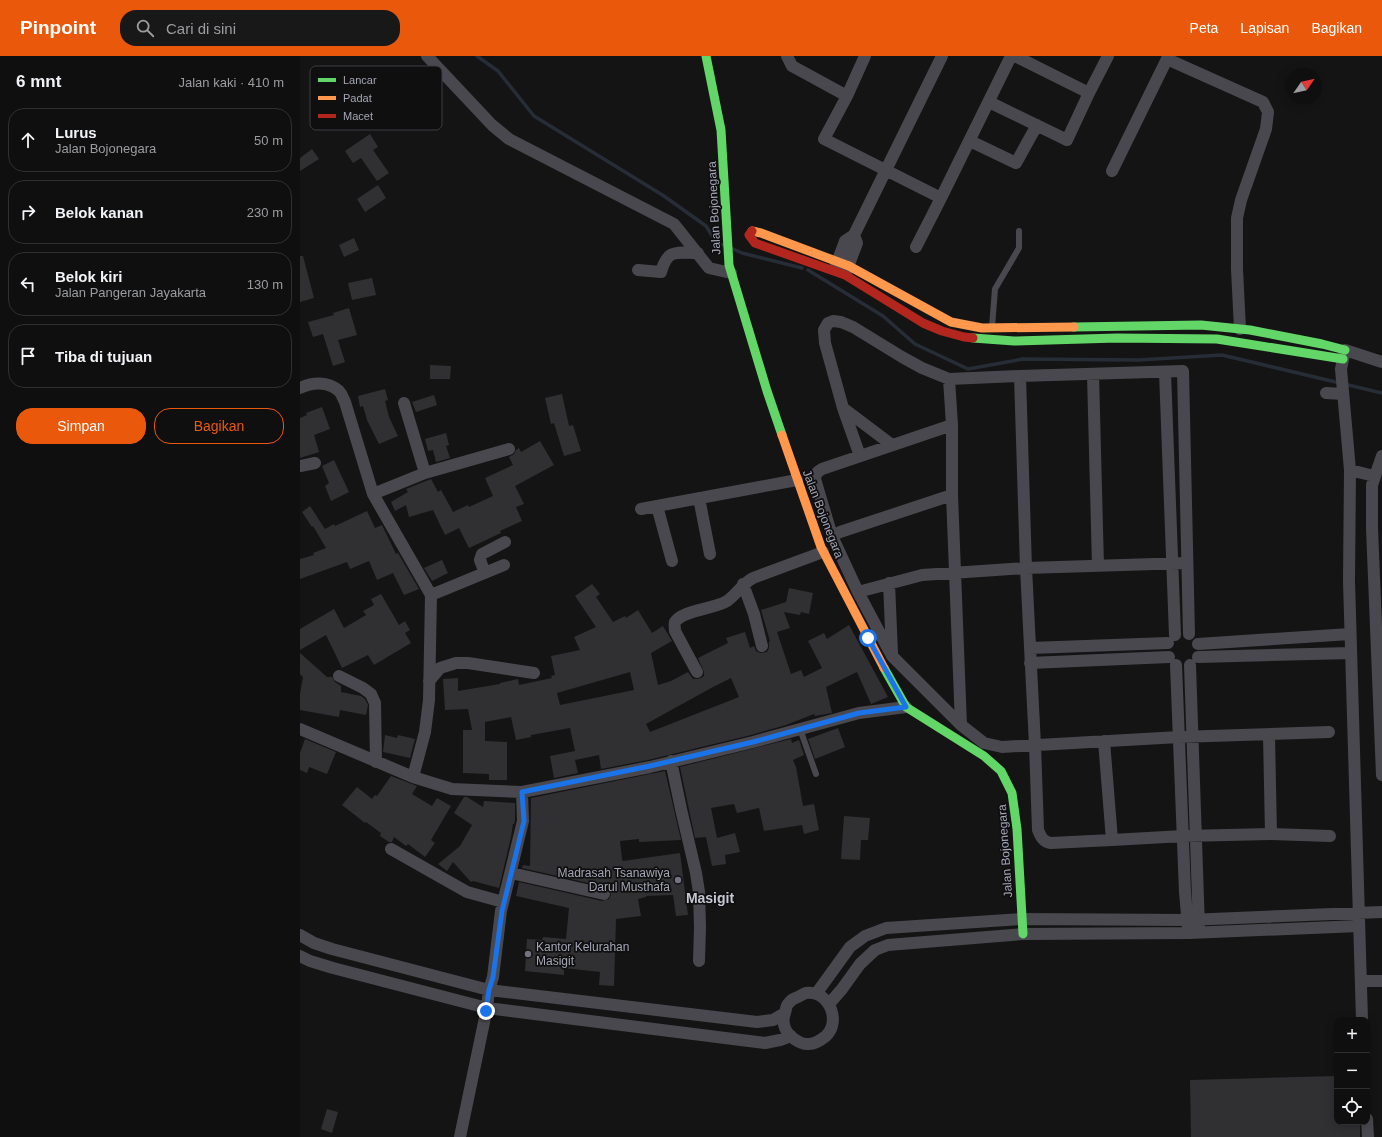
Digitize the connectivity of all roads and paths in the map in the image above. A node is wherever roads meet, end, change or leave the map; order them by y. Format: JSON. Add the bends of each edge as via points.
{"nodes":[{"id":1,"x":427,"y":56,"type":"edge"},
{"id":2,"x":706,"y":56,"type":"edge"},
{"id":3,"x":788,"y":56,"type":"edge"},
{"id":4,"x":865,"y":56,"type":"edge"},
{"id":5,"x":942,"y":56,"type":"edge"},
{"id":6,"x":1011,"y":56,"type":"edge"},
{"id":7,"x":1015,"y":56,"type":"edge"},
{"id":8,"x":1108,"y":56,"type":"edge"},
{"id":9,"x":1166,"y":57,"type":"edge"},
{"id":10,"x":436,"y":66,"type":"edge"},
{"id":11,"x":442,"y":72,"type":"edge"},
{"id":12,"x":1089,"y":93,"type":"junction"},
{"id":13,"x":847,"y":96,"type":"junction"},
{"id":14,"x":989,"y":102,"type":"junction"},
{"id":15,"x":1037,"y":125,"type":"junction"},
{"id":16,"x":970,"y":141,"type":"junction"},
{"id":17,"x":885,"y":171,"type":"junction"},
{"id":18,"x":1112,"y":171,"type":"dead end"},
{"id":19,"x":941,"y":198,"type":"junction"},
{"id":20,"x":1019,"y":232,"type":"dead end"},
{"id":21,"x":916,"y":246,"type":"dead end"},
{"id":22,"x":698,"y":253,"type":"junction"},
{"id":23,"x":842,"y":268,"type":"junction"},
{"id":24,"x":730,"y":269,"type":"junction"},
{"id":25,"x":638,"y":270,"type":"dead end"},
{"id":26,"x":967,"y":325,"type":"junction"},
{"id":27,"x":992,"y":329,"type":"junction"},
{"id":28,"x":1245,"y":329,"type":"junction"},
{"id":29,"x":964,"y":337,"type":"junction"},
{"id":30,"x":1248,"y":343,"type":"junction"},
{"id":31,"x":1343,"y":360,"type":"junction"},
{"id":32,"x":1382,"y":362,"type":"edge"},
{"id":33,"x":1165,"y":372,"type":"junction"},
{"id":34,"x":1092,"y":374,"type":"junction"},
{"id":35,"x":1020,"y":376,"type":"junction"},
{"id":36,"x":949,"y":379,"type":"junction"},
{"id":37,"x":300,"y":388,"type":"edge"},
{"id":38,"x":1342,"y":389,"type":"junction"},
{"id":39,"x":1326,"y":394,"type":"dead end"},
{"id":40,"x":404,"y":403,"type":"dead end"},
{"id":41,"x":843,"y":408,"type":"junction"},
{"id":42,"x":952,"y":425,"type":"junction"},
{"id":43,"x":892,"y":445,"type":"junction"},
{"id":44,"x":509,"y":450,"type":"dead end"},
{"id":45,"x":860,"y":456,"type":"junction"},
{"id":46,"x":1382,"y":456,"type":"edge"},
{"id":47,"x":316,"y":464,"type":"dead end"},
{"id":48,"x":300,"y":466,"type":"edge"},
{"id":49,"x":1350,"y":470,"type":"junction"},
{"id":50,"x":425,"y":473,"type":"junction"},
{"id":51,"x":1374,"y":476,"type":"junction"},
{"id":52,"x":797,"y":480,"type":"junction"},
{"id":53,"x":372,"y":494,"type":"junction"},
{"id":54,"x":952,"y":495,"type":"junction"},
{"id":55,"x":699,"y":498,"type":"junction"},
{"id":56,"x":657,"y":506,"type":"junction"},
{"id":57,"x":641,"y":509,"type":"dead end"},
{"id":58,"x":1377,"y":528,"type":"edge"},
{"id":59,"x":832,"y":536,"type":"junction"},
{"id":60,"x":505,"y":542,"type":"dead end"},
{"id":61,"x":823,"y":552,"type":"junction"},
{"id":62,"x":710,"y":554,"type":"dead end"},
{"id":63,"x":672,"y":561,"type":"dead end"},
{"id":64,"x":1172,"y":563,"type":"junction"},
{"id":65,"x":1187,"y":563,"type":"junction"},
{"id":66,"x":504,"y":565,"type":"dead end"},
{"id":67,"x":1098,"y":566,"type":"junction"},
{"id":68,"x":1026,"y":568,"type":"junction"},
{"id":69,"x":954,"y":572,"type":"junction"},
{"id":70,"x":485,"y":573,"type":"junction"},
{"id":71,"x":889,"y":583,"type":"junction"},
{"id":72,"x":743,"y":584,"type":"junction"},
{"id":73,"x":858,"y":592,"type":"junction"},
{"id":74,"x":431,"y":595,"type":"junction"},
{"id":75,"x":1188,"y":634,"type":"junction"},
{"id":76,"x":1350,"y":634,"type":"junction"},
{"id":77,"x":1172,"y":639,"type":"junction"},
{"id":78,"x":1198,"y":644,"type":"junction"},
{"id":79,"x":762,"y":646,"type":"dead end"},
{"id":80,"x":1030,"y":648,"type":"junction"},
{"id":81,"x":1351,"y":653,"type":"junction"},
{"id":82,"x":892,"y":656,"type":"junction"},
{"id":83,"x":1172,"y":661,"type":"junction"},
{"id":84,"x":1194,"y":661,"type":"junction"},
{"id":85,"x":1030,"y":663,"type":"junction"},
{"id":86,"x":697,"y":672,"type":"dead end"},
{"id":87,"x":534,"y":673,"type":"dead end"},
{"id":88,"x":339,"y":676,"type":"dead end"},
{"id":89,"x":429,"y":681,"type":"junction"},
{"id":90,"x":906,"y":707,"type":"junction"},
{"id":91,"x":961,"y":725,"type":"junction"},
{"id":92,"x":800,"y":728,"type":"junction"},
{"id":93,"x":300,"y":729,"type":"edge"},
{"id":94,"x":1329,"y":732,"type":"dead end"},
{"id":95,"x":1269,"y":735,"type":"junction"},
{"id":96,"x":1178,"y":737,"type":"junction"},
{"id":97,"x":1192,"y":737,"type":"junction"},
{"id":98,"x":1104,"y":741,"type":"junction"},
{"id":99,"x":1035,"y":745,"type":"junction"},
{"id":100,"x":671,"y":761,"type":"junction"},
{"id":101,"x":376,"y":762,"type":"junction"},
{"id":102,"x":816,"y":774,"type":"dead end"},
{"id":103,"x":1382,"y":774,"type":"edge"},
{"id":104,"x":413,"y":777,"type":"junction"},
{"id":105,"x":522,"y":792,"type":"junction"},
{"id":106,"x":1270,"y":834,"type":"junction"},
{"id":107,"x":1183,"y":836,"type":"junction"},
{"id":108,"x":1196,"y":836,"type":"junction"},
{"id":109,"x":1330,"y":836,"type":"dead end"},
{"id":110,"x":1112,"y":840,"type":"junction"},
{"id":111,"x":391,"y":849,"type":"dead end"},
{"id":112,"x":511,"y":873,"type":"junction"},
{"id":113,"x":604,"y":894,"type":"dead end"},
{"id":114,"x":503,"y":902,"type":"junction"},
{"id":115,"x":1382,"y":912,"type":"edge"},
{"id":116,"x":1022,"y":919,"type":"junction"},
{"id":117,"x":1193,"y":920,"type":"junction"},
{"id":118,"x":1359,"y":920,"type":"junction"},
{"id":119,"x":1194,"y":933,"type":"junction"},
{"id":120,"x":1023,"y":934,"type":"junction"},
{"id":121,"x":300,"y":935,"type":"edge"},
{"id":122,"x":300,"y":956,"type":"edge"},
{"id":123,"x":698,"y":961,"type":"dead end"},
{"id":124,"x":1364,"y":981,"type":"junction"},
{"id":125,"x":1381,"y":981,"type":"edge"},
{"id":126,"x":489,"y":990,"type":"junction"},
{"id":127,"x":816,"y":994,"type":"junction"},
{"id":128,"x":829,"y":1004,"type":"junction"},
{"id":129,"x":487,"y":1008,"type":"junction"},
{"id":130,"x":785,"y":1013,"type":"junction"},
{"id":131,"x":1362,"y":1017,"type":"edge"},
{"id":132,"x":791,"y":1036,"type":"junction"},
{"id":133,"x":1367,"y":1125,"type":"edge"},
{"id":134,"x":460,"y":1137,"type":"edge"},
{"id":135,"x":1368,"y":1137,"type":"edge"}],
"edges":[{"from":1,"to":10,"type":"street"},
{"from":2,"to":24,"type":"street","name":"Jalan Bojonegara","via":[[721,130]]},
{"from":3,"to":13,"type":"street","via":[[792,66]]},
{"from":4,"to":13,"type":"street"},
{"from":5,"to":17,"type":"street"},
{"from":6,"to":14,"type":"street"},
{"from":7,"to":12,"type":"street"},
{"from":8,"to":12,"type":"street"},
{"from":9,"to":18,"type":"street"},
{"from":9,"to":28,"type":"street","via":[[1263,102],[1268,112],[1266,129],[1237,218],[1237,269]]},
{"from":11,"to":22,"type":"street","via":[[492,125],[509,139],[674,224]]},
{"from":12,"to":15,"type":"street","via":[[1067,141]]},
{"from":13,"to":17,"type":"street","via":[[824,139]]},
{"from":14,"to":15,"type":"street"},
{"from":14,"to":16,"type":"street"},
{"from":15,"to":16,"type":"street","via":[[1016,163]]},
{"from":16,"to":19,"type":"street"},
{"from":17,"to":19,"type":"street"},
{"from":17,"to":23,"type":"street","via":[[854,235],[845,241]]},
{"from":19,"to":21,"type":"street"},
{"from":20,"to":27,"type":"lane","via":[[1019,248],[995,289]]},
{"from":22,"to":24,"type":"street","via":[[709,268]]},
{"from":22,"to":25,"type":"street","via":[[673,253],[664,261],[661,272]]},
{"from":23,"to":23,"type":"street","via":[[755,243],[749,235],[751,231],[761,233]]},
{"from":23,"to":26,"type":"street","via":[[951,322]]},
{"from":23,"to":29,"type":"street","via":[[923,323]]},
{"from":24,"to":52,"type":"street","name":"Jalan Bojonegara"},
{"from":26,"to":27,"type":"street"},
{"from":26,"to":29,"type":"street"},
{"from":27,"to":28,"type":"street","via":[[1201,326]]},
{"from":28,"to":30,"type":"street"},
{"from":28,"to":31,"type":"street","via":[[1322,344]]},
{"from":29,"to":30,"type":"street","via":[[1014,341],[1198,338]]},
{"from":30,"to":31,"type":"street"},
{"from":31,"to":32,"type":"street"},
{"from":31,"to":38,"type":"street"},
{"from":33,"to":34,"type":"street"},
{"from":33,"to":64,"type":"street"},
{"from":33,"to":65,"type":"street","via":[[1183,371]]},
{"from":34,"to":35,"type":"street"},
{"from":34,"to":67,"type":"street"},
{"from":35,"to":36,"type":"street"},
{"from":35,"to":68,"type":"street"},
{"from":36,"to":41,"type":"street","via":[[922,368],[852,327],[833,321],[828,323],[824,330],[825,343]]},
{"from":36,"to":42,"type":"street"},
{"from":37,"to":53,"type":"street","via":[[318,383],[332,386],[340,392]]},
{"from":38,"to":39,"type":"street"},
{"from":38,"to":49,"type":"street"},
{"from":40,"to":50,"type":"street"},
{"from":41,"to":43,"type":"street"},
{"from":41,"to":45,"type":"street"},
{"from":42,"to":43,"type":"street"},
{"from":42,"to":54,"type":"street"},
{"from":43,"to":45,"type":"street"},
{"from":44,"to":50,"type":"street"},
{"from":45,"to":59,"type":"street","via":[[822,468],[816,474],[815,479]]},
{"from":46,"to":51,"type":"street"},
{"from":47,"to":48,"type":"street"},
{"from":49,"to":51,"type":"street"},
{"from":49,"to":76,"type":"street"},
{"from":50,"to":53,"type":"street"},
{"from":51,"to":58,"type":"street","via":[[1372,485]]},
{"from":52,"to":55,"type":"street"},
{"from":52,"to":61,"type":"street","name":"Jalan Bojonegara"},
{"from":53,"to":74,"type":"street"},
{"from":54,"to":59,"type":"street"},
{"from":54,"to":69,"type":"street"},
{"from":55,"to":56,"type":"street"},
{"from":55,"to":62,"type":"street"},
{"from":56,"to":57,"type":"street"},
{"from":56,"to":63,"type":"street"},
{"from":58,"to":103,"type":"street"},
{"from":59,"to":73,"type":"street"},
{"from":60,"to":70,"type":"street","via":[[482,554],[480,560]]},
{"from":61,"to":72,"type":"street","via":[[752,578]]},
{"from":61,"to":90,"type":"street","name":"Jalan Bojonegara"},
{"from":64,"to":65,"type":"street"},
{"from":64,"to":67,"type":"street"},
{"from":64,"to":77,"type":"street"},
{"from":65,"to":75,"type":"street"},
{"from":66,"to":70,"type":"street"},
{"from":67,"to":68,"type":"street"},
{"from":68,"to":69,"type":"street"},
{"from":68,"to":80,"type":"street"},
{"from":69,"to":71,"type":"street","via":[[922,575]]},
{"from":69,"to":91,"type":"street"},
{"from":70,"to":74,"type":"street"},
{"from":71,"to":73,"type":"street"},
{"from":71,"to":82,"type":"street"},
{"from":72,"to":79,"type":"street"},
{"from":72,"to":86,"type":"street","via":[[723,603],[686,614],[676,620],[675,631]]},
{"from":73,"to":82,"type":"street"},
{"from":74,"to":89,"type":"street"},
{"from":75,"to":77,"type":"street","via":[[1183,633]]},
{"from":75,"to":78,"type":"street","via":[[1194,637]]},
{"from":76,"to":78,"type":"street"},
{"from":76,"to":81,"type":"street"},
{"from":77,"to":80,"type":"street"},
{"from":77,"to":83,"type":"street","via":[[1166,650]]},
{"from":78,"to":84,"type":"street","via":[[1199,652]]},
{"from":80,"to":85,"type":"street"},
{"from":81,"to":84,"type":"street"},
{"from":81,"to":118,"type":"street"},
{"from":82,"to":91,"type":"street"},
{"from":83,"to":84,"type":"street","via":[[1185,666]]},
{"from":83,"to":85,"type":"street"},
{"from":83,"to":96,"type":"street"},
{"from":84,"to":97,"type":"street"},
{"from":85,"to":99,"type":"street"},
{"from":87,"to":89,"type":"street","via":[[456,663],[440,668]]},
{"from":88,"to":101,"type":"street","via":[[371,694],[375,703]]},
{"from":89,"to":104,"type":"street","via":[[425,732]]},
{"from":90,"to":92,"type":"street","via":[[859,713]]},
{"from":90,"to":116,"type":"street","name":"Jalan Bojonegara","via":[[984,756],[1001,771],[1012,793],[1017,829]]},
{"from":91,"to":99,"type":"street","via":[[984,743],[1002,747]]},
{"from":92,"to":100,"type":"street"},
{"from":92,"to":102,"type":"lane"},
{"from":93,"to":101,"type":"street"},
{"from":94,"to":95,"type":"street"},
{"from":95,"to":97,"type":"street"},
{"from":95,"to":106,"type":"street"},
{"from":96,"to":97,"type":"street"},
{"from":96,"to":98,"type":"street"},
{"from":96,"to":107,"type":"street"},
{"from":97,"to":108,"type":"street"},
{"from":98,"to":99,"type":"street"},
{"from":98,"to":110,"type":"street"},
{"from":99,"to":110,"type":"street","via":[[1040,837],[1051,843]]},
{"from":100,"to":105,"type":"street"},
{"from":100,"to":123,"type":"street","via":[[699,892]]},
{"from":101,"to":104,"type":"street"},
{"from":104,"to":105,"type":"street","via":[[452,789]]},
{"from":105,"to":112,"type":"street","via":[[524,821]]},
{"from":106,"to":108,"type":"street"},
{"from":106,"to":109,"type":"street"},
{"from":107,"to":108,"type":"street"},
{"from":107,"to":110,"type":"street"},
{"from":107,"to":117,"type":"street"},
{"from":108,"to":117,"type":"street"},
{"from":111,"to":114,"type":"street","via":[[467,892]]},
{"from":112,"to":113,"type":"street"},
{"from":112,"to":114,"type":"street"},
{"from":114,"to":126,"type":"street"},
{"from":115,"to":118,"type":"street"},
{"from":116,"to":117,"type":"street"},
{"from":116,"to":120,"type":"street","name":"Jalan Bojonegara"},
{"from":116,"to":127,"type":"street","via":[[886,928],[865,936],[850,947]]},
{"from":117,"to":118,"type":"street"},
{"from":117,"to":119,"type":"street"},
{"from":118,"to":119,"type":"street"},
{"from":118,"to":124,"type":"street"},
{"from":119,"to":120,"type":"street"},
{"from":120,"to":128,"type":"street","via":[[888,945],[875,950],[860,964]]},
{"from":121,"to":126,"type":"street","via":[[332,950]]},
{"from":122,"to":129,"type":"street","via":[[333,968]]},
{"from":124,"to":125,"type":"street"},
{"from":124,"to":131,"type":"street"},
{"from":126,"to":129,"type":"street"},
{"from":126,"to":130,"type":"street","via":[[757,1022],[773,1020]]},
{"from":127,"to":128,"type":"street"},
{"from":127,"to":130,"type":"street","via":[[807,993],[794,998],[787,1004]]},
{"from":128,"to":132,"type":"street","via":[[834,1016],[830,1033],[809,1044],[800,1043]]},
{"from":129,"to":132,"type":"street","via":[[765,1042]]},
{"from":129,"to":134,"type":"street"},
{"from":130,"to":132,"type":"street","via":[[785,1028]]},
{"from":133,"to":135,"type":"street"}]}
